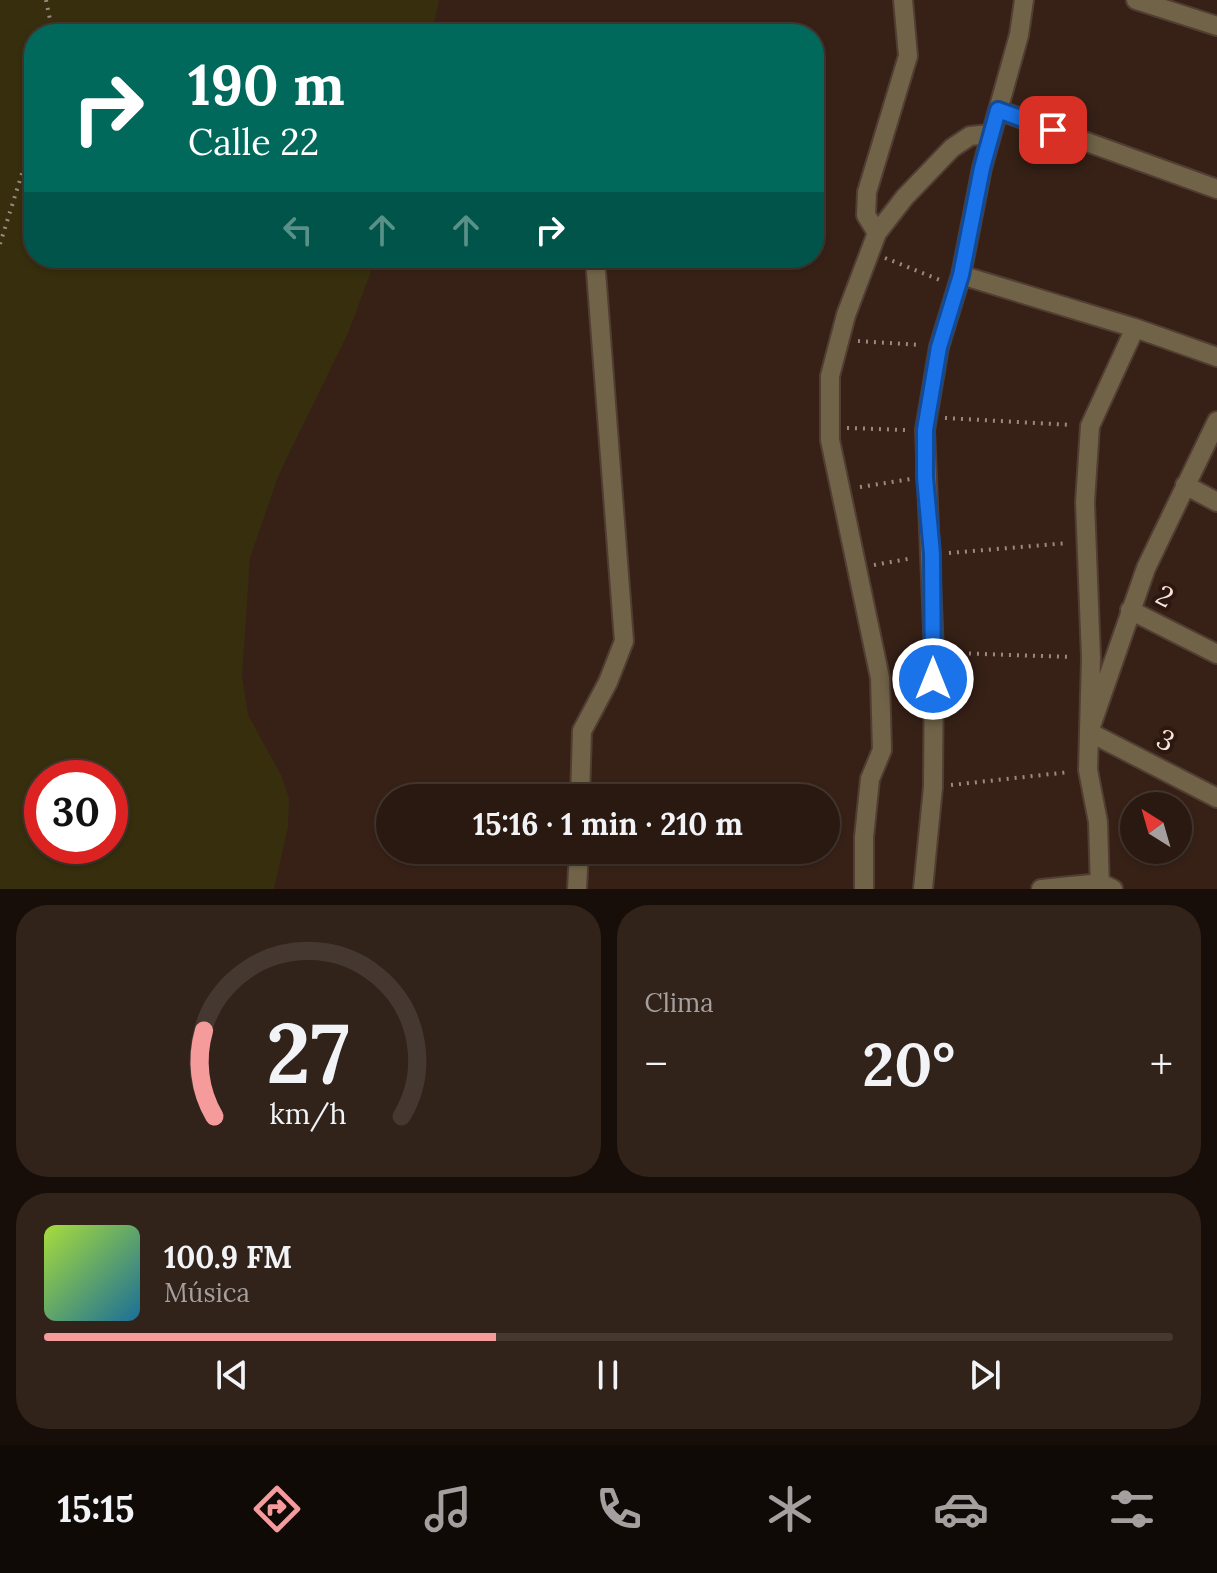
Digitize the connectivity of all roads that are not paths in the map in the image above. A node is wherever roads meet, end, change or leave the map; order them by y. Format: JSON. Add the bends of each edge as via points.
{"nodes":[{"id":1,"x":903,"y":0,"type":"edge"},
{"id":2,"x":1024,"y":0,"type":"edge"},
{"id":3,"x":1136,"y":0,"type":"edge"},
{"id":4,"x":1217,"y":26,"type":"edge"},
{"id":5,"x":998,"y":110,"type":"junction"},
{"id":6,"x":991,"y":134,"type":"junction"},
{"id":7,"x":1217,"y":189,"type":"edge"},
{"id":8,"x":877,"y":233,"type":"junction"},
{"id":9,"x":596,"y":268,"type":"edge"},
{"id":10,"x":959,"y":280,"type":"junction"},
{"id":11,"x":1135,"y":328,"type":"junction"},
{"id":12,"x":1217,"y":357,"type":"edge"},
{"id":13,"x":1217,"y":421,"type":"edge"},
{"id":14,"x":1185,"y":485,"type":"junction"},
{"id":15,"x":1217,"y":502,"type":"edge"},
{"id":16,"x":1130,"y":610,"type":"junction"},
{"id":17,"x":1217,"y":654,"type":"edge"},
{"id":18,"x":1089,"y":732,"type":"junction"},
{"id":19,"x":580,"y":784,"type":"edge"},
{"id":20,"x":1217,"y":798,"type":"edge"},
{"id":21,"x":578,"y":864,"type":"edge"},
{"id":22,"x":1105,"y":887,"type":"edge"},
{"id":23,"x":577,"y":889,"type":"edge"},
{"id":24,"x":864,"y":889,"type":"edge"},
{"id":25,"x":923,"y":889,"type":"edge"},
{"id":26,"x":1041,"y":889,"type":"edge"}],
"edges":[{"from":1,"to":8,"type":"street","via":[[908,56],[867,192],[866,215]]},
{"from":2,"to":5,"type":"street"},
{"from":3,"to":4,"type":"street"},
{"from":5,"to":6,"type":"street"},
{"from":5,"to":7,"type":"street"},
{"from":6,"to":8,"type":"street","via":[[970,136],[952,148]]},
{"from":6,"to":10,"type":"street"},
{"from":8,"to":24,"type":"street","via":[[830,376],[829,427],[861,599],[876,649],[881,721],[882,750],[870,779],[864,837]]},
{"from":9,"to":19,"type":"street","via":[[624,641],[582,731]]},
{"from":10,"to":11,"type":"street"},
{"from":10,"to":25,"type":"street","via":[[939,347],[926,424],[934,653],[933,787]]},
{"from":11,"to":12,"type":"street"},
{"from":11,"to":18,"type":"street","via":[[1090,426],[1085,502]]},
{"from":13,"to":14,"type":"street"},
{"from":14,"to":15,"type":"street"},
{"from":14,"to":16,"type":"street"},
{"from":16,"to":17,"type":"street","name":"2"},
{"from":16,"to":18,"type":"street"},
{"from":18,"to":20,"type":"street","name":"3"},
{"from":18,"to":22,"type":"street","via":[[1088,770]]},
{"from":21,"to":23,"type":"street"},
{"from":22,"to":26,"type":"street"}]}
